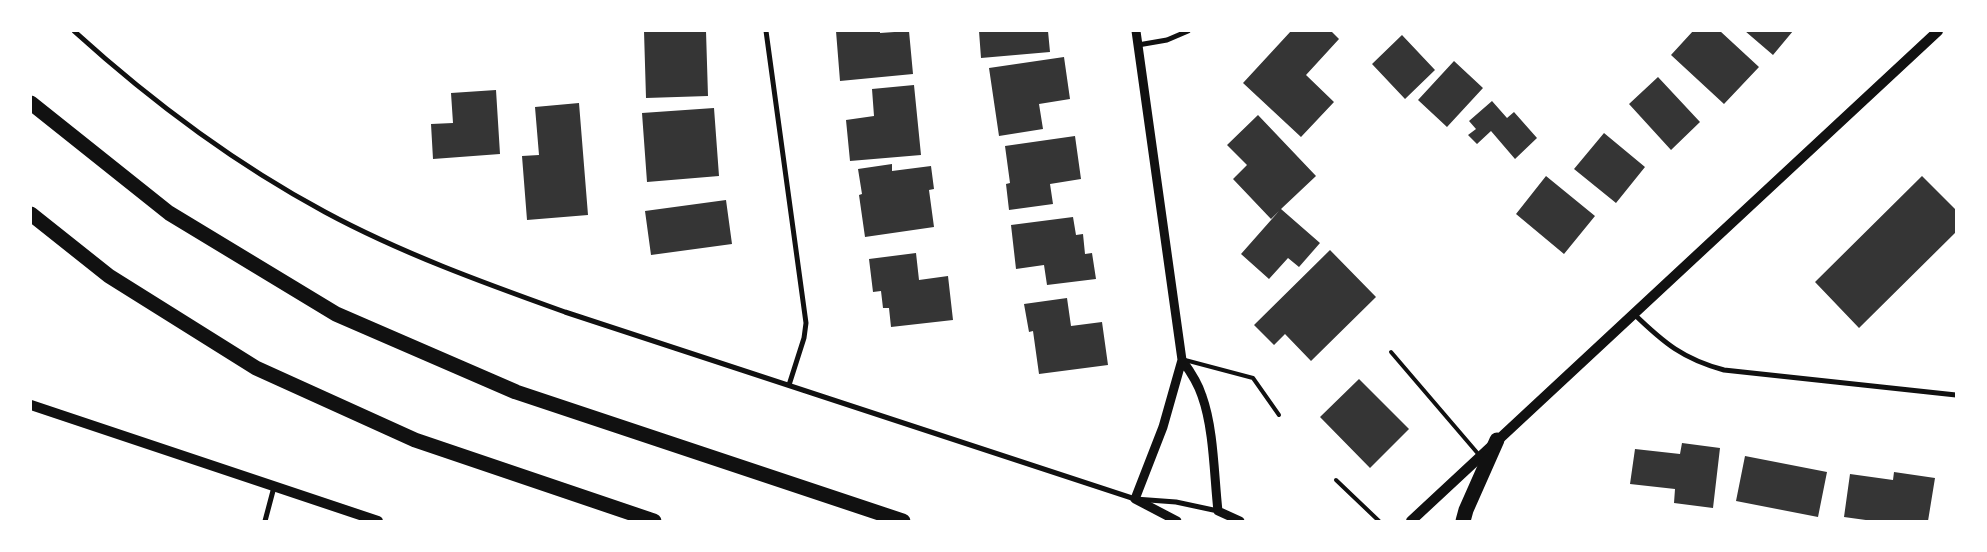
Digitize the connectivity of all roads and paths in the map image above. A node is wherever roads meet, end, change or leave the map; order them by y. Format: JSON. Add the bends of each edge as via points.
{"nodes":[{"id":1,"x":74,"y":31,"type":"edge"},
{"id":2,"x":766,"y":31,"type":"edge"},
{"id":3,"x":1136,"y":31,"type":"edge"},
{"id":4,"x":1188,"y":31,"type":"edge"},
{"id":5,"x":1938,"y":31,"type":"edge"},
{"id":6,"x":1138,"y":45,"type":"junction"},
{"id":7,"x":31,"y":103,"type":"edge"},
{"id":8,"x":31,"y":214,"type":"edge"},
{"id":9,"x":1634,"y":314,"type":"junction"},
{"id":10,"x":1391,"y":352,"type":"dead end"},
{"id":11,"x":1182,"y":360,"type":"junction"},
{"id":12,"x":789,"y":385,"type":"junction"},
{"id":13,"x":1956,"y":395,"type":"edge"},
{"id":14,"x":31,"y":405,"type":"edge"},
{"id":15,"x":1278,"y":414,"type":"dead end"},
{"id":16,"x":1497,"y":440,"type":"junction"},
{"id":17,"x":1480,"y":456,"type":"junction"},
{"id":18,"x":1336,"y":480,"type":"dead end"},
{"id":19,"x":274,"y":487,"type":"junction"},
{"id":20,"x":1135,"y":499,"type":"junction"},
{"id":21,"x":1218,"y":511,"type":"junction"},
{"id":22,"x":265,"y":521,"type":"edge"},
{"id":23,"x":378,"y":521,"type":"edge"},
{"id":24,"x":654,"y":521,"type":"edge"},
{"id":25,"x":903,"y":521,"type":"edge"},
{"id":26,"x":1178,"y":521,"type":"edge"},
{"id":27,"x":1240,"y":521,"type":"edge"},
{"id":28,"x":1380,"y":521,"type":"edge"},
{"id":29,"x":1411,"y":521,"type":"edge"},
{"id":30,"x":1463,"y":521,"type":"edge"}],
"edges":[{"from":1,"to":12,"type":"street","via":[[157,102],[210,140],[266,178],[350,224],[418,256],[507,291]]},
{"from":2,"to":12,"type":"street","via":[[806,323]]},
{"from":3,"to":6,"type":"street"},
{"from":4,"to":6,"type":"street","via":[[1166,40]]},
{"from":5,"to":9,"type":"main road"},
{"from":6,"to":11,"type":"street"},
{"from":7,"to":25,"type":"highway","via":[[168,213],[336,314],[516,392]]},
{"from":8,"to":24,"type":"highway","via":[[109,276],[256,368],[415,440]]},
{"from":9,"to":13,"type":"street","via":[[1677,351],[1700,363],[1724,370]]},
{"from":9,"to":16,"type":"main road"},
{"from":10,"to":17,"type":"lane"},
{"from":11,"to":15,"type":"lane","via":[[1253,378]]},
{"from":11,"to":20,"type":"street","via":[[1163,427]]},
{"from":11,"to":21,"type":"street","via":[[1203,397]]},
{"from":12,"to":20,"type":"street"},
{"from":14,"to":19,"type":"main road"},
{"from":16,"to":17,"type":"main road"},
{"from":16,"to":30,"type":"highway"},
{"from":17,"to":29,"type":"main road"},
{"from":18,"to":28,"type":"lane"},
{"from":19,"to":22,"type":"street"},
{"from":19,"to":23,"type":"main road"},
{"from":20,"to":21,"type":"street","via":[[1176,502]]},
{"from":20,"to":26,"type":"street"},
{"from":21,"to":27,"type":"street"}]}
